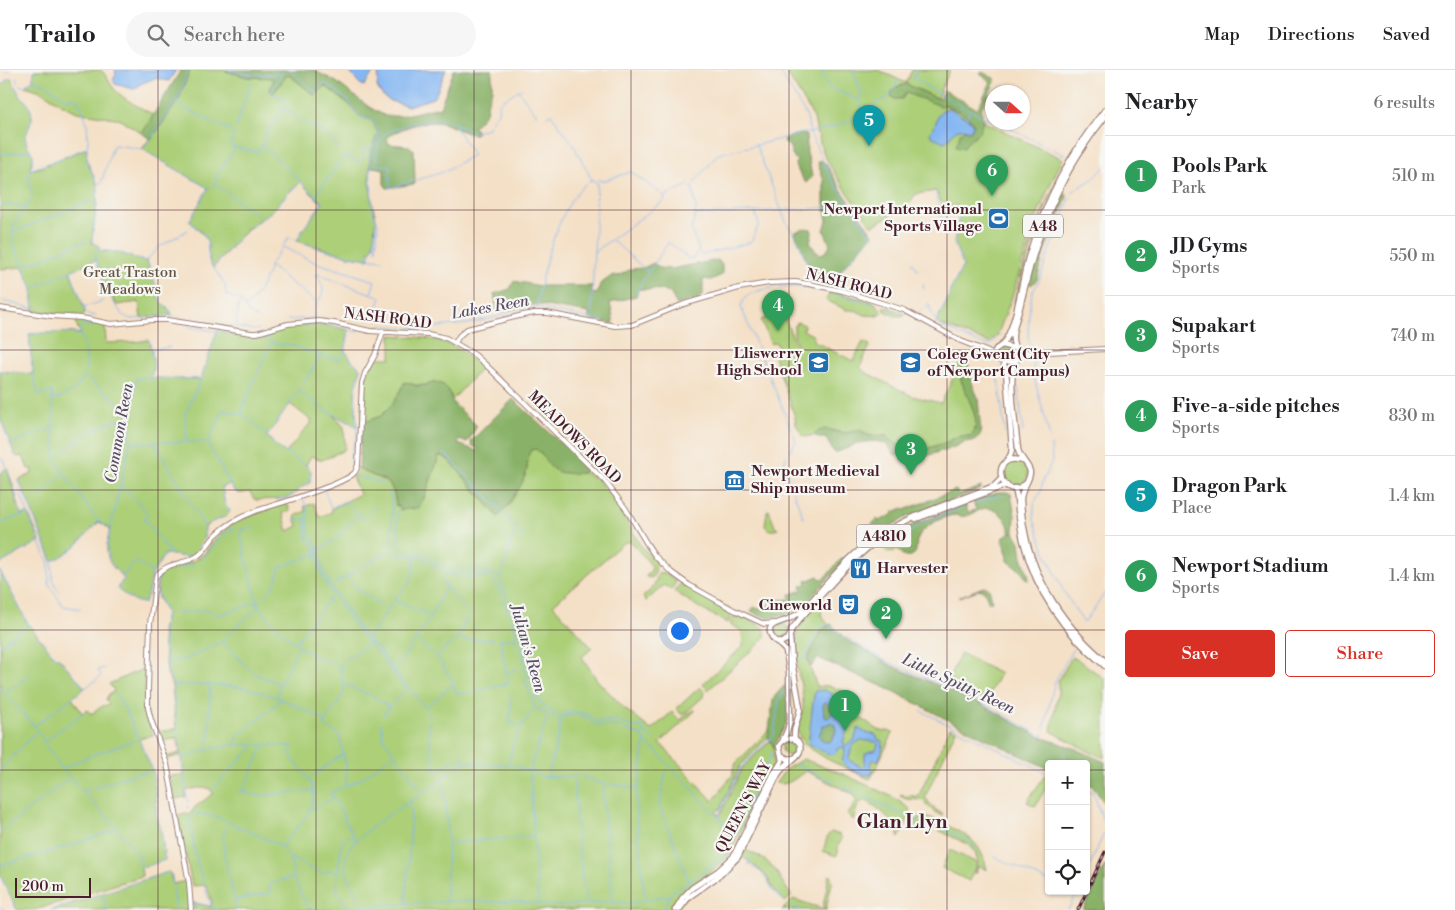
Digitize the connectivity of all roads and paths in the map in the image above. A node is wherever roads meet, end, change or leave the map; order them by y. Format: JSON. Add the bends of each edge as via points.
{"nodes":[{"id":1,"x":1105,"y":110,"type":"edge"},
{"id":2,"x":1105,"y":117,"type":"edge"},
{"id":3,"x":0,"y":308,"type":"edge"},
{"id":4,"x":384,"y":332,"type":"junction"},
{"id":5,"x":456,"y":343,"type":"junction"},
{"id":6,"x":1002,"y":345,"type":"junction"},
{"id":7,"x":1016,"y":348,"type":"junction"},
{"id":8,"x":996,"y":349,"type":"junction"},
{"id":9,"x":1105,"y":349,"type":"edge"},
{"id":10,"x":986,"y":350,"type":"junction"},
{"id":11,"x":1027,"y":353,"type":"junction"},
{"id":12,"x":994,"y":355,"type":"junction"},
{"id":13,"x":1017,"y":359,"type":"junction"},
{"id":14,"x":1003,"y":362,"type":"junction"},
{"id":15,"x":1007,"y":461,"type":"junction"},
{"id":16,"x":1023,"y":461,"type":"junction"},
{"id":17,"x":1001,"y":479,"type":"junction"},
{"id":18,"x":1026,"y":483,"type":"junction"},
{"id":19,"x":1007,"y":485,"type":"junction"},
{"id":20,"x":1014,"y":488,"type":"junction"},
{"id":21,"x":782,"y":622,"type":"junction"},
{"id":22,"x":775,"y":623,"type":"junction"},
{"id":23,"x":764,"y":624,"type":"junction"},
{"id":24,"x":770,"y":632,"type":"junction"},
{"id":25,"x":791,"y":632,"type":"junction"},
{"id":26,"x":778,"y":642,"type":"junction"},
{"id":27,"x":1105,"y":662,"type":"edge"},
{"id":28,"x":1105,"y":666,"type":"edge"},
{"id":29,"x":795,"y":740,"type":"junction"},
{"id":30,"x":782,"y":741,"type":"junction"},
{"id":31,"x":780,"y":752,"type":"junction"},
{"id":32,"x":794,"y":758,"type":"junction"},
{"id":33,"x":191,"y":910,"type":"edge"},
{"id":34,"x":675,"y":910,"type":"edge"},
{"id":35,"x":679,"y":910,"type":"edge"}],
"edges":[{"from":1,"to":6,"type":"main road","number":"A48","via":[[1078,147],[1048,204],[1028,259],[1009,334]]},
{"from":2,"to":7,"type":"main road","number":"A48","via":[[1069,170],[1043,227],[1015,326],[1012,342]]},
{"from":3,"to":4,"type":"street","name":"NASH ROAD","via":[[111,324],[167,320],[251,333],[319,321]]},
{"from":4,"to":5,"type":"street","name":"NASH ROAD","via":[[423,333]]},
{"from":4,"to":33,"type":"street","via":[[362,383],[355,473],[322,489],[233,521],[200,555],[166,567],[156,576],[150,617],[148,708],[167,764]]},
{"from":5,"to":10,"type":"street","name":"NASH ROAD","via":[[467,329],[523,315],[547,313],[615,326],[632,325],[684,304],[740,288],[795,282],[843,291],[904,310],[961,341]]},
{"from":5,"to":23,"type":"street","name":"MEADOWS ROAD","via":[[486,365],[604,480],[655,556],[671,572],[689,585]]},
{"from":6,"to":7,"type":"main road"},
{"from":6,"to":8,"type":"main road"},
{"from":7,"to":11,"type":"street"},
{"from":7,"to":13,"type":"main road","number":"A48","via":[[1020,354]]},
{"from":8,"to":10,"type":"street","name":"NASH ROAD"},
{"from":8,"to":12,"type":"main road"},
{"from":9,"to":11,"type":"street"},
{"from":10,"to":12,"type":"street","name":"NASH ROAD"},
{"from":11,"to":13,"type":"street"},
{"from":12,"to":14,"type":"main road"},
{"from":13,"to":14,"type":"main road"},
{"from":13,"to":16,"type":"main road","number":"A48","via":[[1012,371],[1018,449]]},
{"from":14,"to":15,"type":"main road","via":[[1012,448]]},
{"from":15,"to":16,"type":"main road"},
{"from":15,"to":17,"type":"main road","via":[[1001,469]]},
{"from":16,"to":18,"type":"main road","number":"A48","via":[[1030,472]]},
{"from":17,"to":19,"type":"main road"},
{"from":17,"to":21,"type":"main road","number":"A4810","via":[[994,486],[924,512],[877,537],[850,559],[801,612]]},
{"from":18,"to":20,"type":"main road"},
{"from":18,"to":27,"type":"main road","number":"A48","via":[[1020,498],[1022,511],[1028,546],[1043,586],[1064,619]]},
{"from":19,"to":20,"type":"main road"},
{"from":19,"to":25,"type":"main road","number":"A4810","via":[[916,519],[883,537],[853,560]]},
{"from":20,"to":28,"type":"main road","via":[[1024,545],[1039,585],[1065,627]]},
{"from":21,"to":22,"type":"main road"},
{"from":21,"to":25,"type":"main road","via":[[788,624]]},
{"from":22,"to":23,"type":"street"},
{"from":22,"to":24,"type":"main road"},
{"from":23,"to":24,"type":"street","name":"MEADOWS ROAD"},
{"from":24,"to":26,"type":"main road"},
{"from":25,"to":26,"type":"main road","via":[[786,641]]},
{"from":25,"to":29,"type":"main road","name":"QUEEN'S WAY","via":[[800,708]]},
{"from":26,"to":30,"type":"main road","name":"QUEEN'S WAY","via":[[786,651],[789,671],[790,720]]},
{"from":29,"to":30,"type":"main road"},
{"from":29,"to":32,"type":"main road","name":"QUEEN'S WAY","via":[[800,748]]},
{"from":30,"to":31,"type":"main road","name":"QUEEN'S WAY"},
{"from":31,"to":32,"type":"main road","name":"QUEEN'S WAY","via":[[785,758]]},
{"from":31,"to":34,"type":"main road","name":"QUEEN'S WAY","via":[[782,761],[736,852],[724,866],[687,893]]},
{"from":32,"to":35,"type":"main road","name":"QUEEN'S WAY","via":[[776,778],[734,862],[689,897]]}]}
